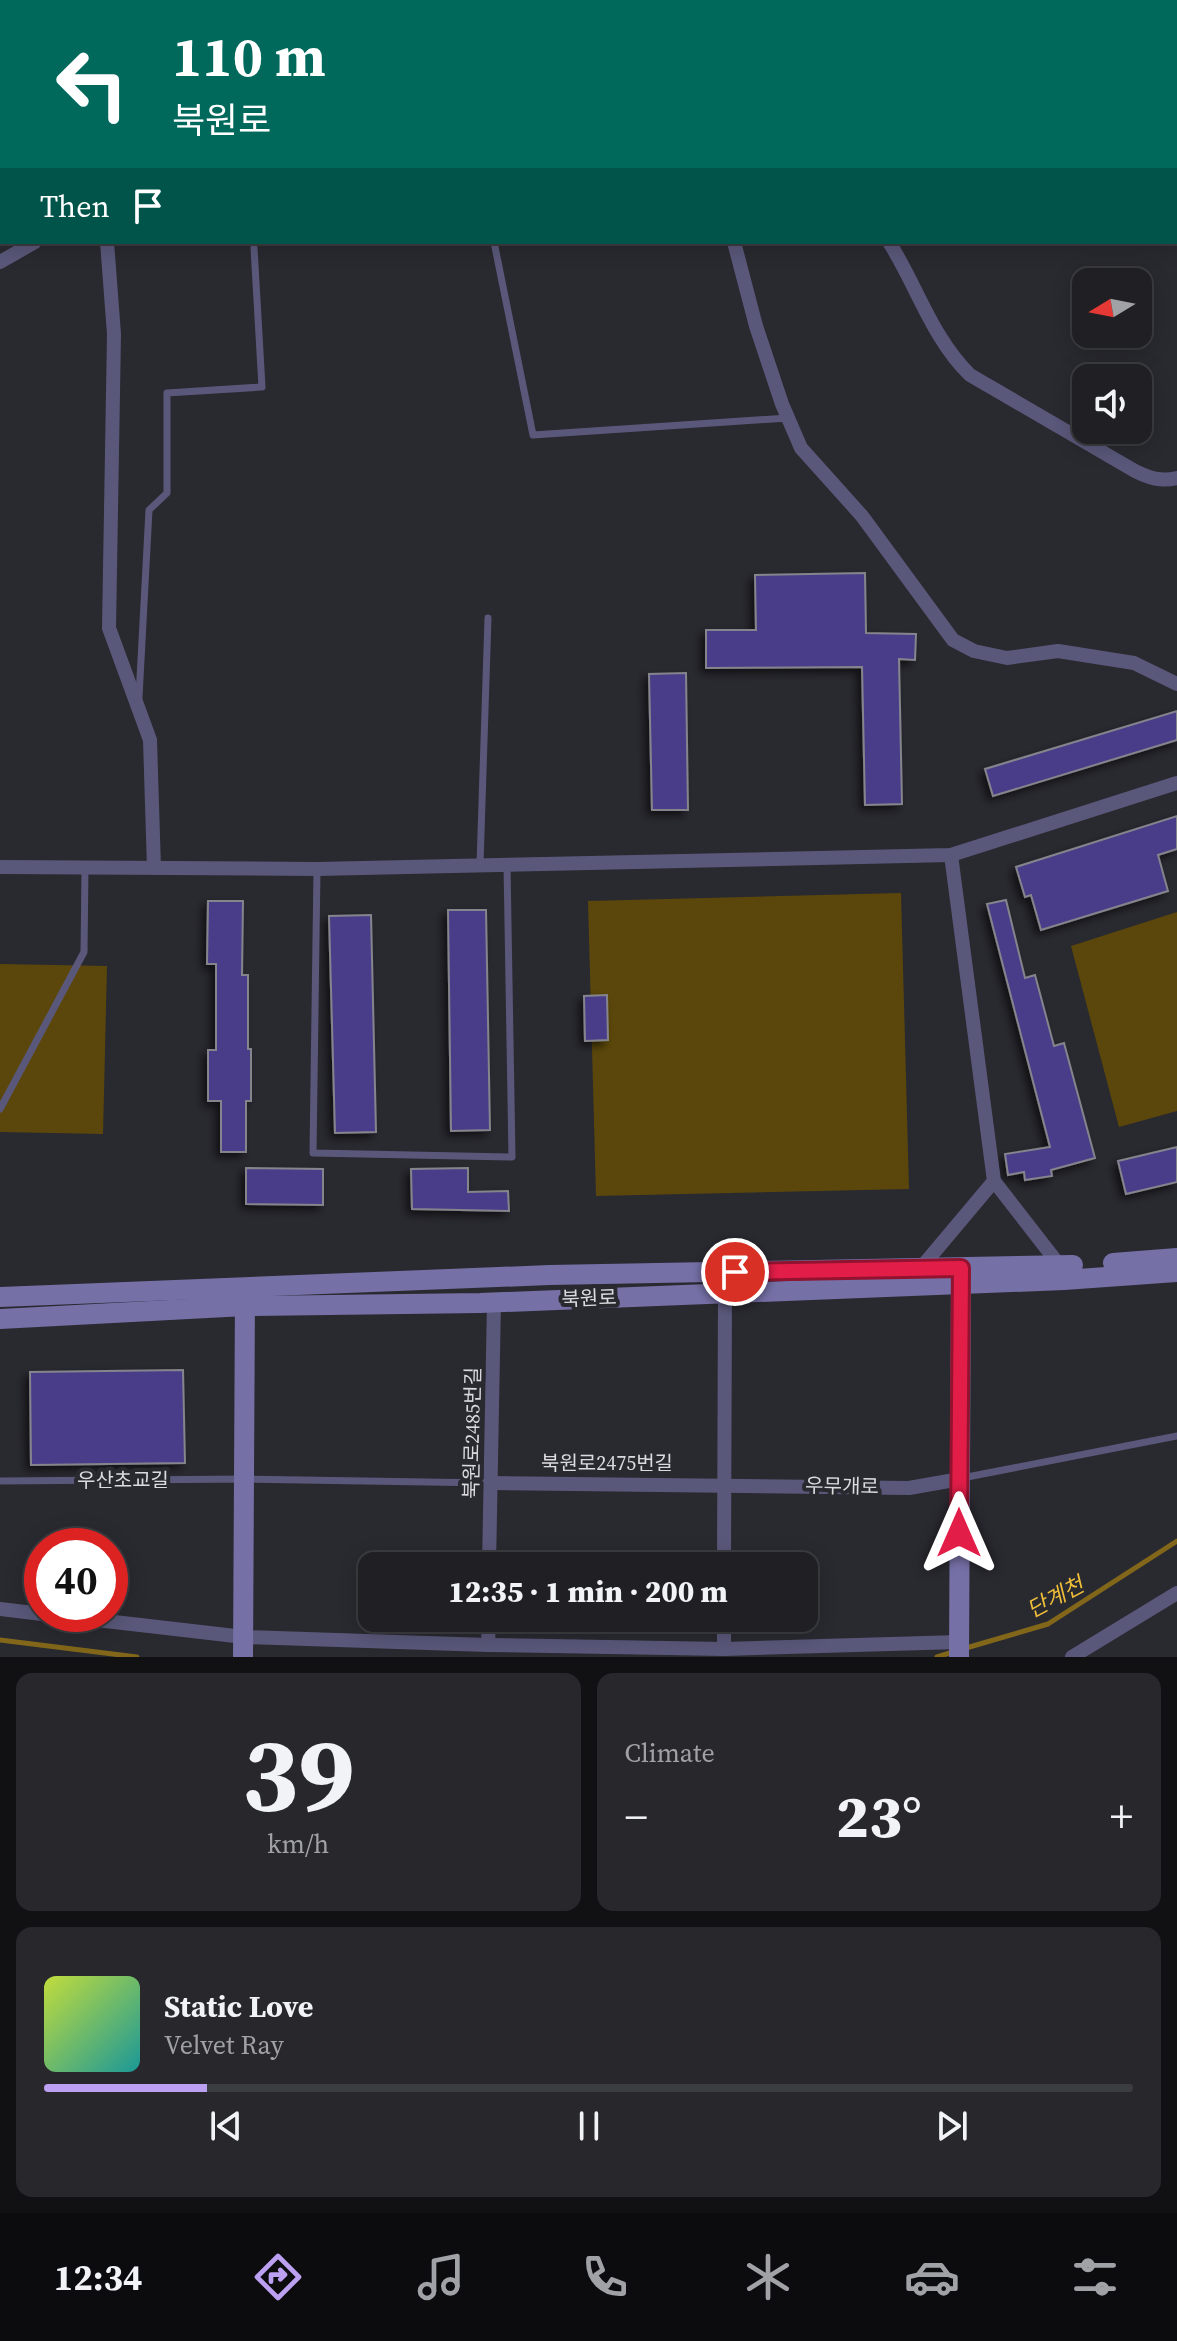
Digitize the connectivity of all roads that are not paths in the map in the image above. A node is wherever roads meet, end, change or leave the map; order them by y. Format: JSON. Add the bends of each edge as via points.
{"nodes":[{"id":1,"x":32,"y":244,"type":"edge"},
{"id":2,"x":107,"y":244,"type":"edge"},
{"id":3,"x":494,"y":244,"type":"edge"},
{"id":4,"x":735,"y":244,"type":"edge"},
{"id":5,"x":890,"y":244,"type":"edge"},
{"id":6,"x":254,"y":248,"type":"dead end"},
{"id":7,"x":0,"y":262,"type":"edge"},
{"id":8,"x":788,"y":418,"type":"junction"},
{"id":9,"x":1177,"y":478,"type":"edge"},
{"id":10,"x":488,"y":618,"type":"dead end"},
{"id":11,"x":1177,"y":684,"type":"edge"},
{"id":12,"x":138,"y":707,"type":"junction"},
{"id":13,"x":1177,"y":783,"type":"edge"},
{"id":14,"x":951,"y":855,"type":"junction"},
{"id":15,"x":507,"y":863,"type":"junction"},
{"id":16,"x":480,"y":864,"type":"junction"},
{"id":17,"x":0,"y":867,"type":"edge"},
{"id":18,"x":85,"y":867,"type":"junction"},
{"id":19,"x":154,"y":868,"type":"junction"},
{"id":20,"x":317,"y":869,"type":"junction"},
{"id":21,"x":0,"y":1109,"type":"edge"},
{"id":22,"x":994,"y":1181,"type":"junction"},
{"id":23,"x":1177,"y":1258,"type":"edge"},
{"id":24,"x":1060,"y":1266,"type":"junction"},
{"id":25,"x":920,"y":1269,"type":"junction"},
{"id":26,"x":1177,"y":1272,"type":"edge"},
{"id":27,"x":961,"y":1276,"type":"junction"},
{"id":28,"x":725,"y":1292,"type":"junction"},
{"id":29,"x":245,"y":1296,"type":"junction"},
{"id":30,"x":0,"y":1297,"type":"edge"},
{"id":31,"x":494,"y":1302,"type":"junction"},
{"id":32,"x":0,"y":1319,"type":"edge"},
{"id":33,"x":1177,"y":1436,"type":"edge"},
{"id":34,"x":246,"y":1479,"type":"junction"},
{"id":35,"x":960,"y":1479,"type":"junction"},
{"id":36,"x":0,"y":1481,"type":"edge"},
{"id":37,"x":490,"y":1483,"type":"junction"},
{"id":38,"x":724,"y":1483,"type":"junction"},
{"id":39,"x":489,"y":1552,"type":"edge"},
{"id":40,"x":724,"y":1552,"type":"edge"},
{"id":41,"x":1177,"y":1593,"type":"edge"},
{"id":42,"x":0,"y":1609,"type":"edge"},
{"id":43,"x":24,"y":1612,"type":"edge"},
{"id":44,"x":128,"y":1628,"type":"edge"},
{"id":45,"x":488,"y":1632,"type":"edge"},
{"id":46,"x":724,"y":1632,"type":"edge"},
{"id":47,"x":488,"y":1645,"type":"junction"},
{"id":48,"x":244,"y":1647,"type":"edge"},
{"id":49,"x":959,"y":1647,"type":"edge"},
{"id":50,"x":724,"y":1649,"type":"junction"},
{"id":51,"x":1072,"y":1657,"type":"edge"}],
"edges":[{"from":1,"to":7,"type":"street"},
{"from":2,"to":12,"type":"street","via":[[114,334],[109,628]]},
{"from":3,"to":8,"type":"lane","via":[[533,435]]},
{"from":4,"to":8,"type":"street"},
{"from":5,"to":9,"type":"street","via":[[940,339],[970,375],[1135,471],[1152,479]]},
{"from":6,"to":12,"type":"lane","via":[[262,387],[167,393],[167,493],[149,510]]},
{"from":8,"to":11,"type":"street","via":[[801,448],[862,516],[953,640],[1007,658],[1058,651],[1134,663]]},
{"from":10,"to":16,"type":"lane"},
{"from":12,"to":19,"type":"street","via":[[150,740]]},
{"from":13,"to":14,"type":"street"},
{"from":14,"to":15,"type":"street"},
{"from":14,"to":22,"type":"street"},
{"from":15,"to":16,"type":"street"},
{"from":15,"to":20,"type":"lane","via":[[512,1157],[313,1153]]},
{"from":16,"to":20,"type":"street"},
{"from":17,"to":18,"type":"street"},
{"from":18,"to":19,"type":"street"},
{"from":18,"to":21,"type":"lane","via":[[84,952]]},
{"from":19,"to":20,"type":"street"},
{"from":22,"to":24,"type":"street"},
{"from":22,"to":25,"type":"street"},
{"from":23,"to":24,"type":"street","name":"북원로"},
{"from":24,"to":27,"type":"street","name":"북원로"},
{"from":25,"to":27,"type":"street","name":"북원로"},
{"from":25,"to":29,"type":"street","name":"북원로","via":[[549,1275]]},
{"from":26,"to":27,"type":"street","name":"북원로"},
{"from":27,"to":28,"type":"street","name":"북원로"},
{"from":27,"to":35,"type":"street"},
{"from":28,"to":31,"type":"street","name":"북원로"},
{"from":28,"to":38,"type":"street"},
{"from":29,"to":30,"type":"street","name":"북원로"},
{"from":29,"to":31,"type":"street","name":"북원로"},
{"from":29,"to":32,"type":"street","name":"북원로"},
{"from":29,"to":34,"type":"street"},
{"from":31,"to":37,"type":"street","name":"북원로2485번길"},
{"from":33,"to":35,"type":"lane"},
{"from":34,"to":36,"type":"lane","name":"우산초교길"},
{"from":34,"to":37,"type":"lane","name":"우산초교길"},
{"from":34,"to":48,"type":"street"},
{"from":35,"to":38,"type":"street","name":"우무개로","via":[[909,1488]]},
{"from":35,"to":49,"type":"street"},
{"from":37,"to":38,"type":"street","name":"북원로2475번길"},
{"from":37,"to":39,"type":"street","name":"북원로2485번길"},
{"from":38,"to":40,"type":"street"},
{"from":41,"to":51,"type":"street"},
{"from":42,"to":43,"type":"street"},
{"from":44,"to":48,"type":"street"},
{"from":45,"to":47,"type":"street"},
{"from":46,"to":50,"type":"street"},
{"from":47,"to":48,"type":"street"},
{"from":47,"to":50,"type":"street"},
{"from":49,"to":50,"type":"street"}]}
